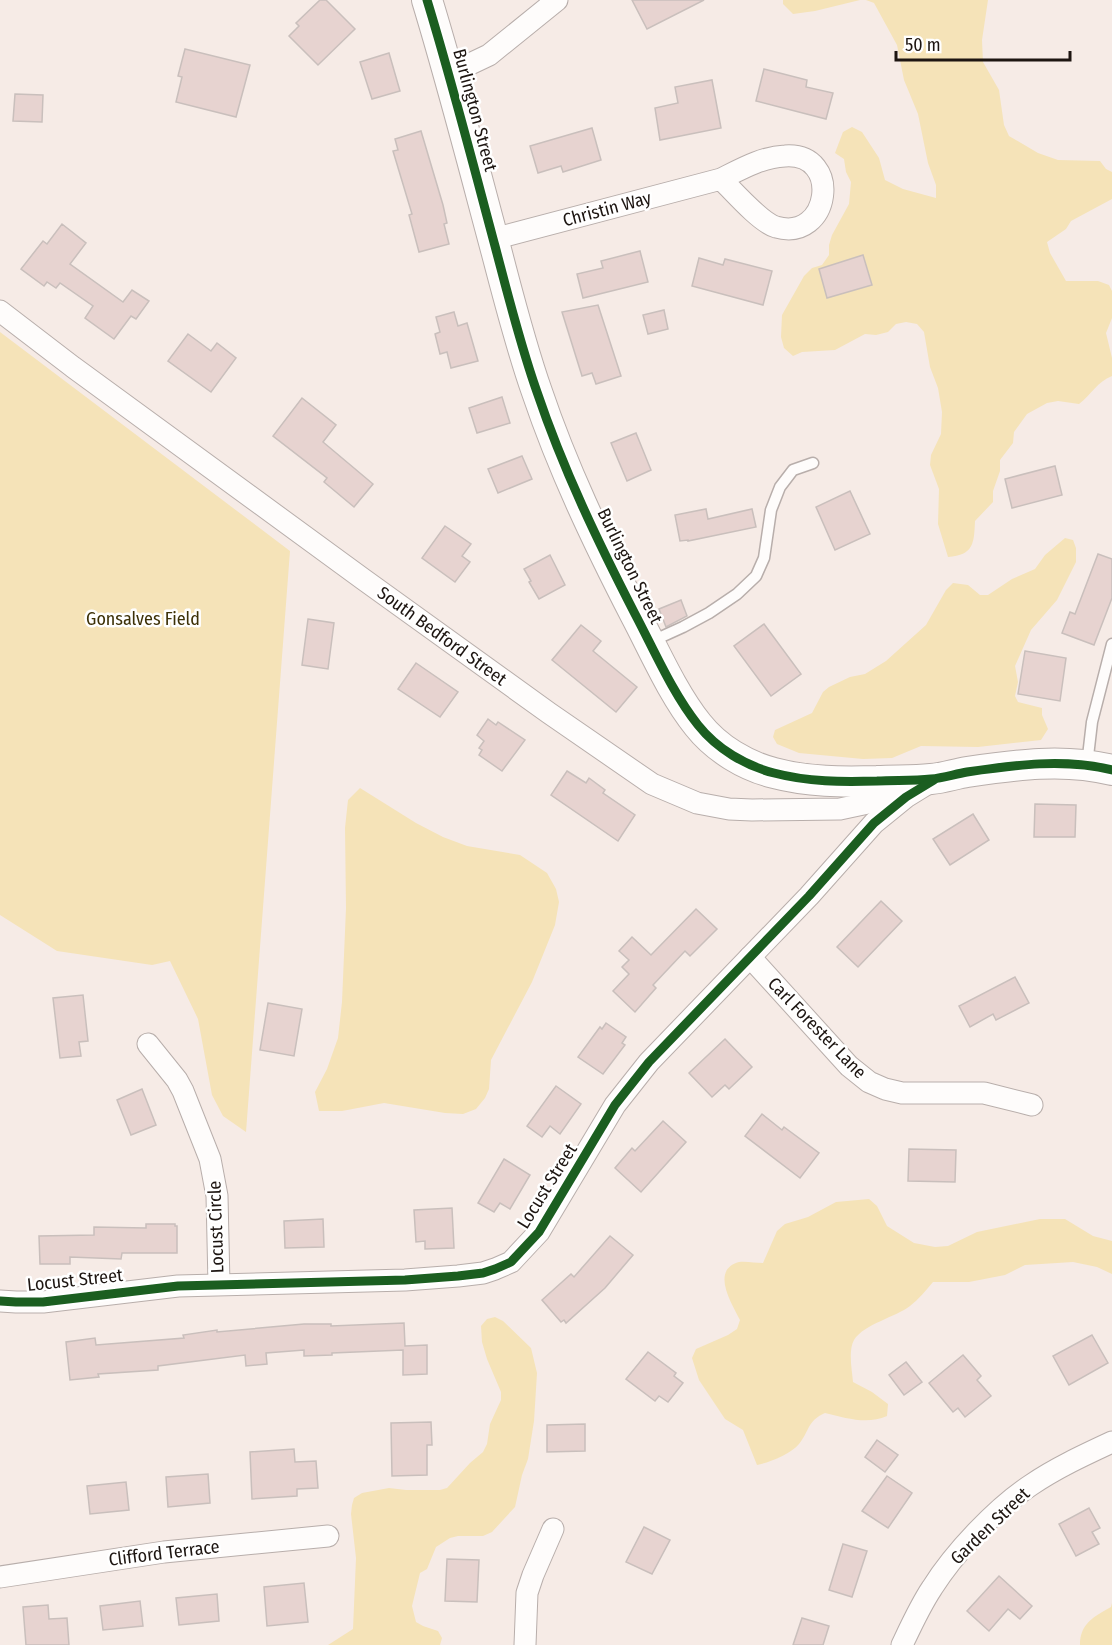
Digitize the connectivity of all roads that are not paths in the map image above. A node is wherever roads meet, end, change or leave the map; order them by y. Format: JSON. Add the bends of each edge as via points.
{"nodes":[{"id":1,"x":427,"y":0,"type":"edge"},
{"id":2,"x":557,"y":0,"type":"edge"},
{"id":3,"x":449,"y":74,"type":"junction"},
{"id":4,"x":721,"y":179,"type":"junction"},
{"id":5,"x":493,"y":240,"type":"junction"},
{"id":6,"x":0,"y":311,"type":"edge"},
{"id":7,"x":813,"y":463,"type":"dead end"},
{"id":8,"x":650,"y":642,"type":"junction"},
{"id":9,"x":1112,"y":644,"type":"edge"},
{"id":10,"x":1099,"y":767,"type":"edge"},
{"id":11,"x":935,"y":779,"type":"junction"},
{"id":12,"x":750,"y":957,"type":"junction"},
{"id":13,"x":148,"y":1044,"type":"dead end"},
{"id":14,"x":1032,"y":1105,"type":"dead end"},
{"id":15,"x":219,"y":1284,"type":"junction"},
{"id":16,"x":0,"y":1301,"type":"edge"},
{"id":17,"x":1112,"y":1442,"type":"edge"},
{"id":18,"x":553,"y":1529,"type":"dead end"},
{"id":19,"x":328,"y":1536,"type":"dead end"},
{"id":20,"x":0,"y":1576,"type":"edge"},
{"id":21,"x":525,"y":1645,"type":"edge"},
{"id":22,"x":902,"y":1645,"type":"edge"}],
"edges":[{"from":1,"to":3,"type":"street","name":"Burlington Street"},
{"from":2,"to":3,"type":"street","via":[[489,56]]},
{"from":3,"to":5,"type":"street","name":"Burlington Street"},
{"from":4,"to":4,"type":"street","name":"Christin Way","via":[[760,218],[779,228],[808,222],[823,200],[821,176],[813,165],[797,156],[766,159]]},
{"from":4,"to":5,"type":"street","name":"Christin Way"},
{"from":5,"to":8,"type":"street","name":"Burlington Street","via":[[549,426],[584,511]]},
{"from":6,"to":11,"type":"street","name":"South Bedford Street","via":[[355,573],[652,784],[712,807],[827,810],[868,803]]},
{"from":7,"to":8,"type":"lane","via":[[793,470],[780,487],[771,510],[765,558],[756,576],[709,613]]},
{"from":8,"to":11,"type":"street","name":"Burlington Street","via":[[699,727],[724,749],[753,766],[814,781]]},
{"from":9,"to":10,"type":"lane","via":[[1092,722]]},
{"from":10,"to":11,"type":"street","name":"Burlington Street","via":[[1023,765]]},
{"from":11,"to":12,"type":"street","name":"Locust Street","via":[[874,823]]},
{"from":12,"to":14,"type":"street","name":"Carl Forester Lane","via":[[849,1066],[869,1082],[902,1093],[984,1093]]},
{"from":12,"to":15,"type":"street","name":"Locust Street","via":[[627,1088],[546,1222],[511,1262],[483,1273],[458,1276]]},
{"from":13,"to":15,"type":"street","name":"Locust Circle","via":[[183,1091],[210,1159],[217,1196]]},
{"from":15,"to":16,"type":"street","name":"Locust Street","via":[[148,1288],[43,1302]]},
{"from":17,"to":22,"type":"street","name":"Garden Street","via":[[1048,1474],[1001,1509],[933,1585]]},
{"from":18,"to":21,"type":"street","via":[[527,1593]]},
{"from":19,"to":20,"type":"street","name":"Clifford Terrace","via":[[165,1552]]}]}
